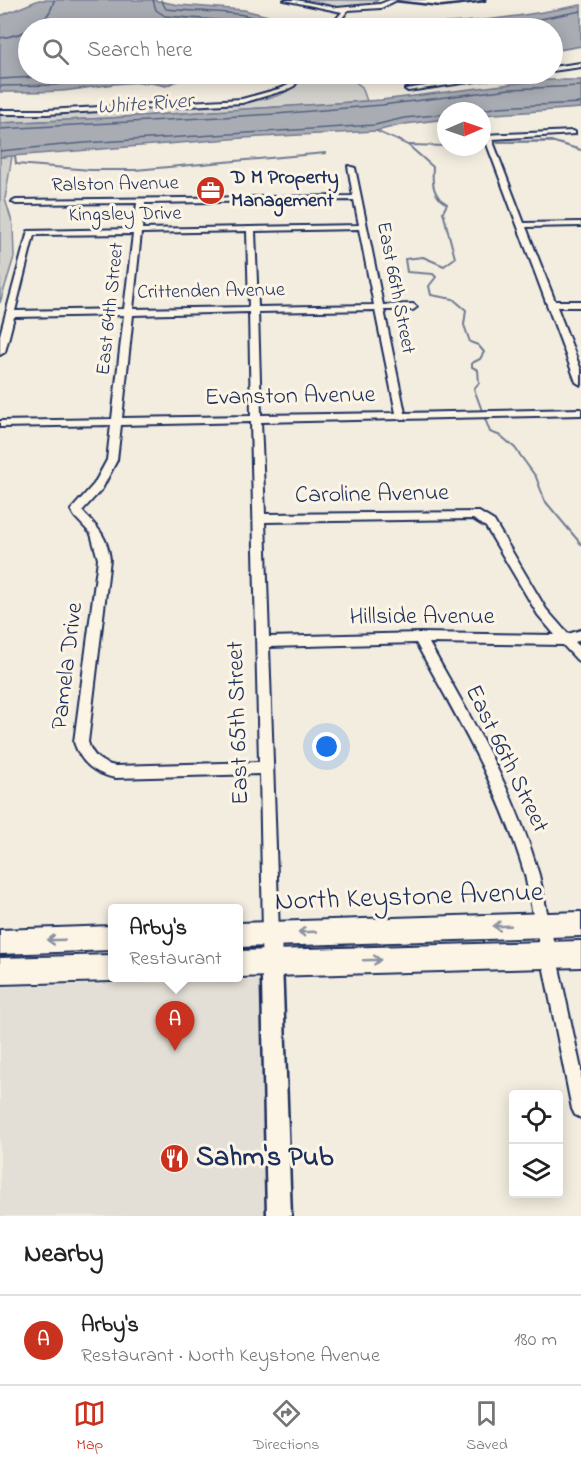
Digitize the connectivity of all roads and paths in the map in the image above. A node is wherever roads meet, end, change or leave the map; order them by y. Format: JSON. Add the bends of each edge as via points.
{"nodes":[{"id":1,"x":287,"y":0,"type":"edge"},
{"id":2,"x":385,"y":0,"type":"edge"},
{"id":3,"x":394,"y":0,"type":"edge"},
{"id":4,"x":399,"y":0,"type":"edge"},
{"id":5,"x":481,"y":0,"type":"edge"},
{"id":6,"x":379,"y":6,"type":"junction"},
{"id":7,"x":343,"y":10,"type":"junction"},
{"id":8,"x":338,"y":18,"type":"edge"},
{"id":9,"x":581,"y":65,"type":"edge"},
{"id":10,"x":563,"y":67,"type":"edge"},
{"id":11,"x":293,"y":84,"type":"edge"},
{"id":12,"x":440,"y":84,"type":"edge"},
{"id":13,"x":408,"y":88,"type":"dead end"},
{"id":14,"x":0,"y":112,"type":"edge"},
{"id":15,"x":573,"y":133,"type":"dead end"},
{"id":16,"x":491,"y":137,"type":"edge"},
{"id":17,"x":491,"y":146,"type":"edge"},
{"id":18,"x":351,"y":168,"type":"dead end"},
{"id":19,"x":358,"y":198,"type":"junction"},
{"id":20,"x":141,"y":201,"type":"junction"},
{"id":21,"x":16,"y":202,"type":"dead end"},
{"id":22,"x":581,"y":224,"type":"edge"},
{"id":23,"x":521,"y":225,"type":"junction"},
{"id":24,"x":363,"y":227,"type":"junction"},
{"id":25,"x":251,"y":229,"type":"junction"},
{"id":26,"x":138,"y":231,"type":"junction"},
{"id":27,"x":552,"y":304,"type":"junction"},
{"id":28,"x":581,"y":304,"type":"edge"},
{"id":29,"x":378,"y":307,"type":"junction"},
{"id":30,"x":413,"y":307,"type":"dead end"},
{"id":31,"x":253,"y":309,"type":"junction"},
{"id":32,"x":129,"y":312,"type":"junction"},
{"id":33,"x":10,"y":314,"type":"junction"},
{"id":34,"x":0,"y":352,"type":"edge"},
{"id":35,"x":581,"y":382,"type":"edge"},
{"id":36,"x":581,"y":412,"type":"edge"},
{"id":37,"x":401,"y":415,"type":"junction"},
{"id":38,"x":256,"y":419,"type":"junction"},
{"id":39,"x":116,"y":421,"type":"junction"},
{"id":40,"x":0,"y":424,"type":"edge"},
{"id":41,"x":76,"y":513,"type":"joint"},
{"id":42,"x":259,"y":518,"type":"junction"},
{"id":43,"x":581,"y":635,"type":"edge"},
{"id":44,"x":420,"y":638,"type":"junction"},
{"id":45,"x":565,"y":640,"type":"junction"},
{"id":46,"x":263,"y":642,"type":"junction"},
{"id":47,"x":581,"y":657,"type":"edge"},
{"id":48,"x":266,"y":768,"type":"junction"},
{"id":49,"x":581,"y":924,"type":"edge"},
{"id":50,"x":271,"y":934,"type":"junction"},
{"id":51,"x":243,"y":935,"type":"edge"},
{"id":52,"x":108,"y":938,"type":"edge"},
{"id":53,"x":545,"y":940,"type":"junction"},
{"id":54,"x":0,"y":942,"type":"edge"},
{"id":55,"x":581,"y":954,"type":"edge"},
{"id":56,"x":272,"y":963,"type":"junction"},
{"id":57,"x":243,"y":964,"type":"edge"},
{"id":58,"x":108,"y":968,"type":"edge"},
{"id":59,"x":0,"y":971,"type":"edge"},
{"id":60,"x":581,"y":1109,"type":"edge"},
{"id":61,"x":279,"y":1216,"type":"edge"}],
"edges":[{"from":1,"to":7,"type":"street"},
{"from":2,"to":6,"type":"street"},
{"from":3,"to":6,"type":"street"},
{"from":4,"to":5,"type":"street"},
{"from":6,"to":7,"type":"street"},
{"from":7,"to":8,"type":"street"},
{"from":9,"to":10,"type":"street"},
{"from":11,"to":14,"type":"street","via":[[278,92],[234,102]]},
{"from":12,"to":13,"type":"street"},
{"from":15,"to":16,"type":"street"},
{"from":17,"to":23,"type":"street"},
{"from":18,"to":19,"type":"street","name":"East 66th Street"},
{"from":19,"to":20,"type":"street","name":"Ralston Avenue"},
{"from":19,"to":24,"type":"street","name":"East 66th Street"},
{"from":20,"to":21,"type":"street","name":"Ralston Avenue"},
{"from":20,"to":26,"type":"street","name":"East 64th Street"},
{"from":22,"to":23,"type":"street"},
{"from":23,"to":27,"type":"street"},
{"from":24,"to":25,"type":"street","name":"Kingsley Drive"},
{"from":24,"to":29,"type":"street","name":"East 66th Street"},
{"from":25,"to":26,"type":"street","name":"Kingsley Drive"},
{"from":25,"to":31,"type":"street","name":"East 65th Street"},
{"from":26,"to":32,"type":"street","name":"East 64th Street"},
{"from":26,"to":33,"type":"street","name":"Kingsley Drive","via":[[31,233]]},
{"from":27,"to":28,"type":"street"},
{"from":27,"to":35,"type":"street"},
{"from":29,"to":30,"type":"street","name":"Crittenden Avenue"},
{"from":29,"to":31,"type":"street","name":"Crittenden Avenue"},
{"from":29,"to":37,"type":"street","name":"East 66th Street"},
{"from":31,"to":32,"type":"street","name":"Crittenden Avenue"},
{"from":31,"to":38,"type":"street","name":"East 65th Street"},
{"from":32,"to":33,"type":"street","name":"Crittenden Avenue"},
{"from":32,"to":39,"type":"street","name":"East 64th Street"},
{"from":33,"to":34,"type":"street"},
{"from":36,"to":37,"type":"street","name":"Evanston Avenue"},
{"from":37,"to":38,"type":"street","name":"Evanston Avenue"},
{"from":38,"to":39,"type":"street","name":"Evanston Avenue"},
{"from":38,"to":42,"type":"street","name":"East 65th Street"},
{"from":39,"to":40,"type":"street","name":"Evanston Avenue"},
{"from":39,"to":41,"type":"street","name":"East 64th Street","via":[[107,474]]},
{"from":41,"to":48,"type":"street","name":"Pamela Drive","via":[[94,530],[104,559],[81,742],[85,755],[94,765],[115,772]]},
{"from":42,"to":45,"type":"street","name":"Caroline Avenue","via":[[465,514],[485,520],[495,530],[542,612]]},
{"from":42,"to":46,"type":"street","name":"East 65th Street"},
{"from":43,"to":45,"type":"street","name":"Hillside Avenue"},
{"from":44,"to":45,"type":"street","name":"Hillside Avenue"},
{"from":44,"to":46,"type":"street","name":"Hillside Avenue"},
{"from":44,"to":53,"type":"street","name":"East 66th Street","via":[[512,813],[526,852]]},
{"from":45,"to":47,"type":"street"},
{"from":46,"to":48,"type":"street","name":"East 65th Street"},
{"from":48,"to":50,"type":"street","name":"East 65th Street"},
{"from":49,"to":53,"type":"main road","name":"North Keystone Avenue"},
{"from":50,"to":51,"type":"main road","name":"North Keystone Avenue"},
{"from":53,"to":50,"type":"main road","name":"North Keystone Avenue","one_way":true},
{"from":50,"to":56,"type":"street","name":"East 65th Street"},
{"from":52,"to":54,"type":"main road","one_way":true},
{"from":53,"to":55,"type":"main road","name":"North Keystone Avenue"},
{"from":56,"to":53,"type":"main road","name":"North Keystone Avenue","one_way":true},
{"from":53,"to":60,"type":"street","name":"East 66th Street"},
{"from":56,"to":57,"type":"main road","name":"North Keystone Avenue"},
{"from":56,"to":61,"type":"street","name":"East 65th Street"},
{"from":58,"to":59,"type":"main road"}]}
